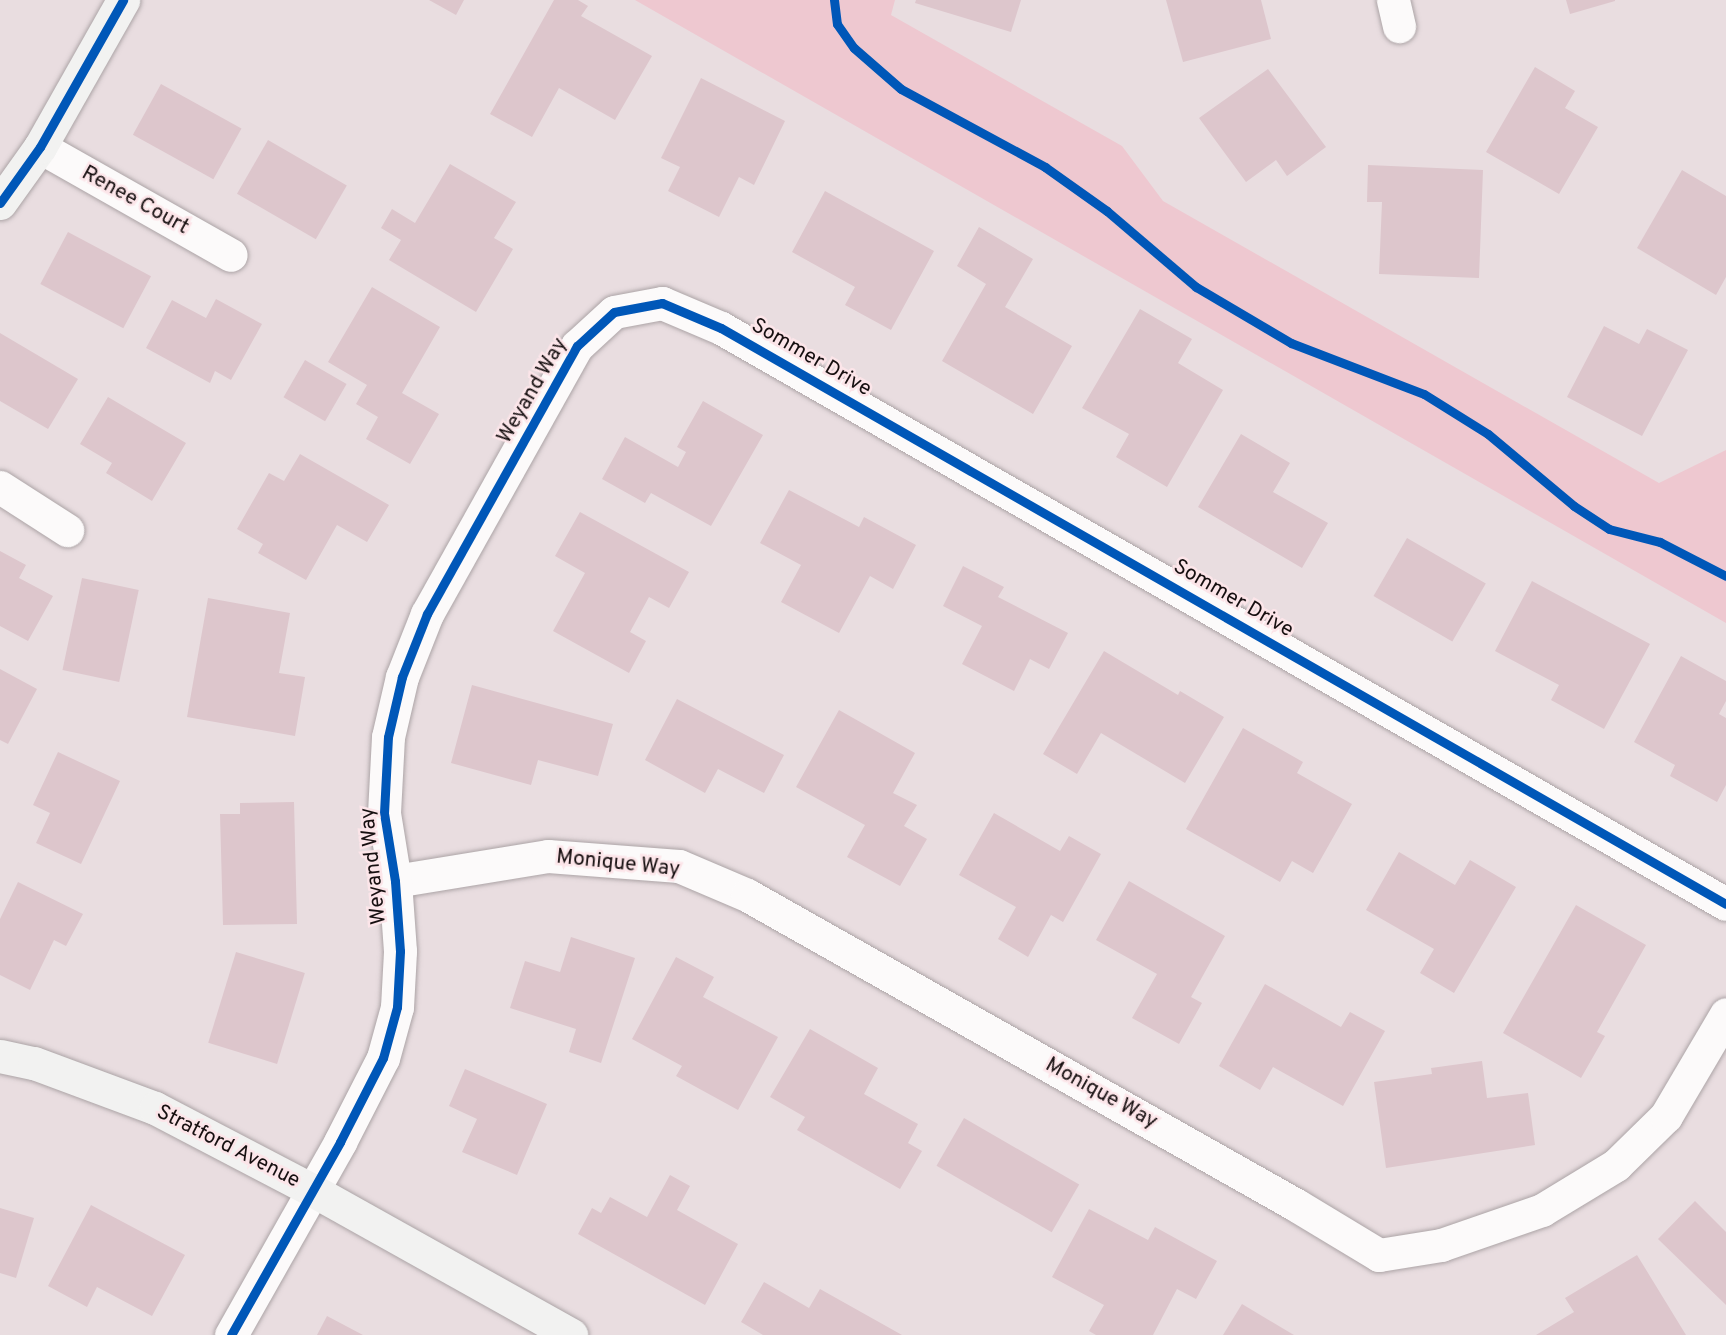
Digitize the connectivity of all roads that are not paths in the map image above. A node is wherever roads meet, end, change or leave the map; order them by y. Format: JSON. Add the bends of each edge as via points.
{"nodes":[{"id":1,"x":123,"y":0,"type":"edge"},
{"id":2,"x":40,"y":147,"type":"junction"},
{"id":3,"x":0,"y":203,"type":"edge"},
{"id":4,"x":231,"y":255,"type":"dead end"},
{"id":5,"x":722,"y":328,"type":"joint"},
{"id":6,"x":0,"y":488,"type":"edge"},
{"id":7,"x":67,"y":530,"type":"dead end"},
{"id":8,"x":395,"y":881,"type":"junction"},
{"id":9,"x":1726,"y":904,"type":"edge"},
{"id":10,"x":1726,"y":1014,"type":"edge"},
{"id":11,"x":0,"y":1056,"type":"edge"},
{"id":12,"x":312,"y":1190,"type":"junction"},
{"id":13,"x":231,"y":1335,"type":"edge"},
{"id":14,"x":571,"y":1335,"type":"edge"}],
"edges":[{"from":1,"to":2,"type":"street"},
{"from":2,"to":3,"type":"street"},
{"from":2,"to":4,"type":"street","name":"Renee Court"},
{"from":5,"to":8,"type":"street","name":"Weyand Way","via":[[662,303],[614,312],[578,345],[427,614],[402,677],[388,737],[384,813]]},
{"from":5,"to":9,"type":"street","name":"Sommer Drive"},
{"from":6,"to":7,"type":"street"},
{"from":8,"to":10,"type":"street","name":"Monique Way","via":[[548,856],[679,866],[747,895],[1379,1255],[1441,1245],[1542,1210],[1616,1165],[1666,1116]]},
{"from":8,"to":12,"type":"street","name":"Weyand Way","via":[[400,951],[397,1007],[383,1058]]},
{"from":11,"to":12,"type":"street","name":"Stratford Avenue","via":[[34,1063],[155,1108]]},
{"from":12,"to":13,"type":"street","name":"Weyand Way"},
{"from":12,"to":14,"type":"street","name":"Stratford Avenue"}]}
